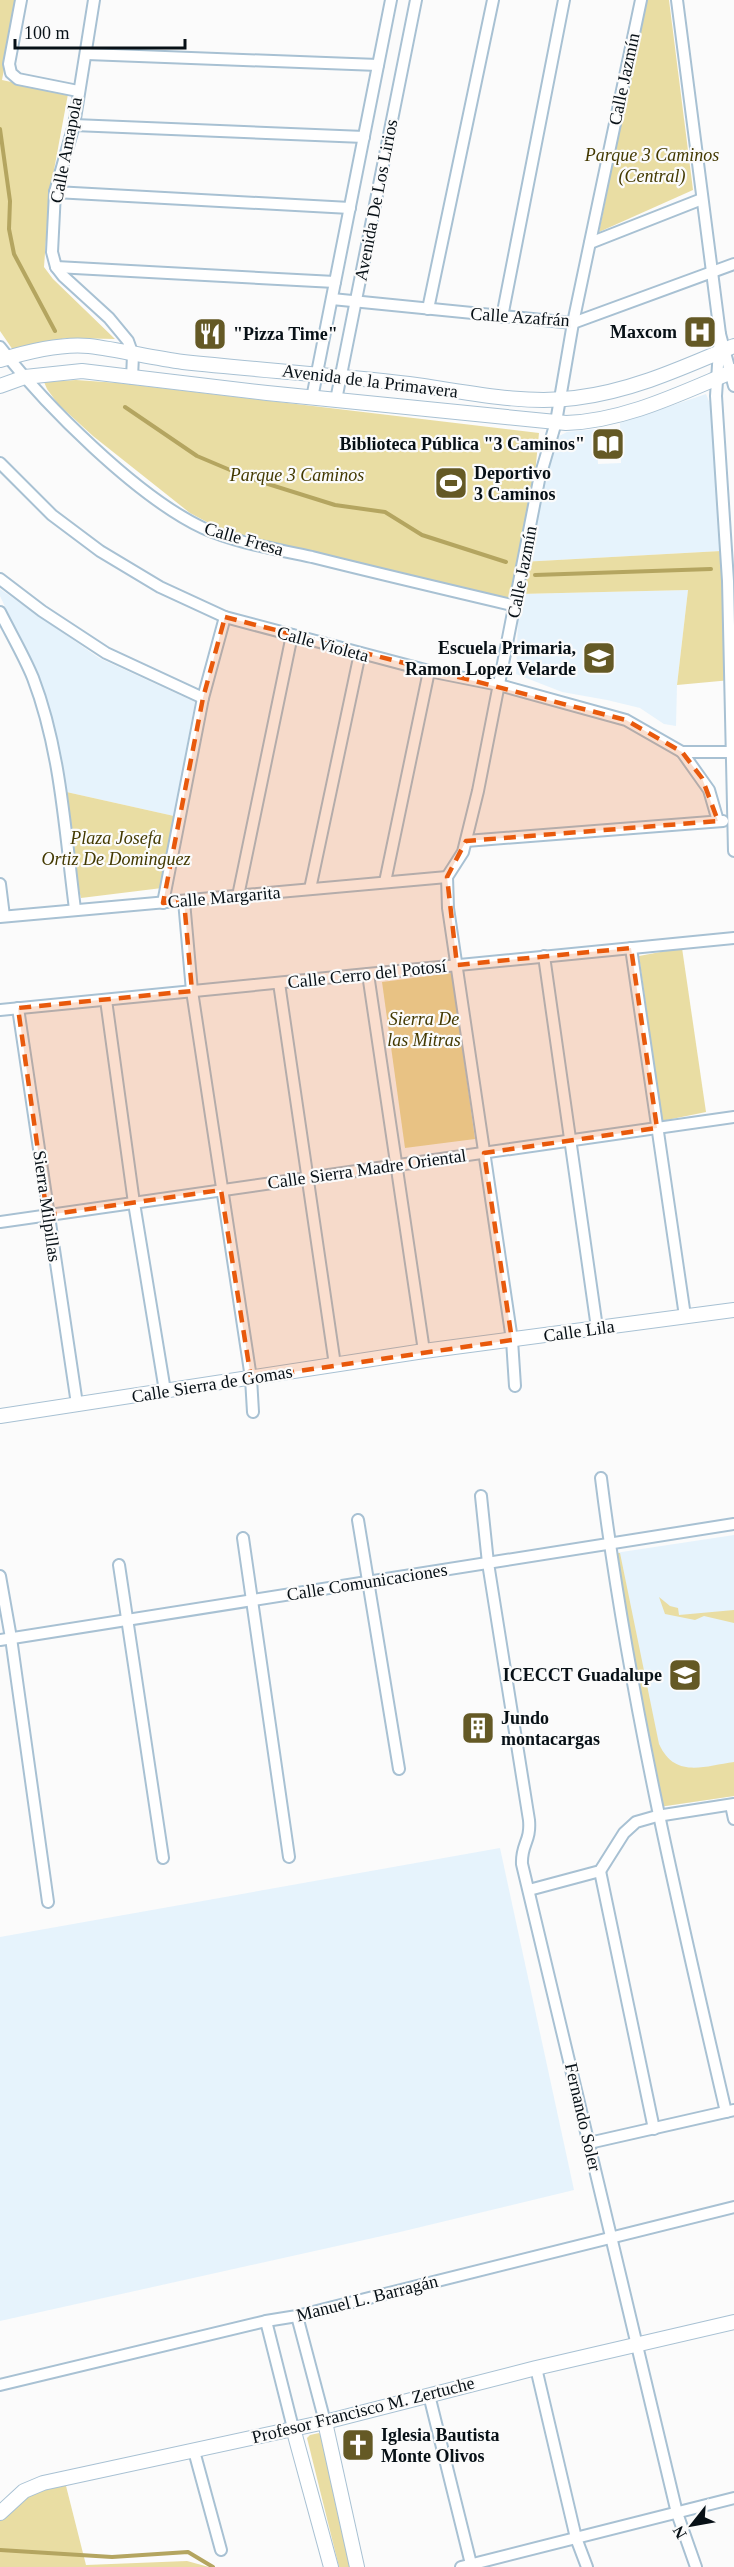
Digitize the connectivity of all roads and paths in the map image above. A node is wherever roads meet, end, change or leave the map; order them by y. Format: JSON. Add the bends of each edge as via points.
{"nodes":[{"id":1,"x":21,"y":0,"type":"edge"},
{"id":2,"x":94,"y":0,"type":"edge"},
{"id":3,"x":391,"y":0,"type":"edge"},
{"id":4,"x":416,"y":0,"type":"edge"},
{"id":5,"x":493,"y":0,"type":"edge"},
{"id":6,"x":564,"y":0,"type":"edge"},
{"id":7,"x":641,"y":0,"type":"edge"},
{"id":8,"x":677,"y":0,"type":"edge"},
{"id":9,"x":87,"y":54,"type":"junction"},
{"id":10,"x":378,"y":66,"type":"junction"},
{"id":11,"x":78,"y":91,"type":"junction"},
{"id":12,"x":74,"y":125,"type":"junction"},
{"id":13,"x":364,"y":137,"type":"junction"},
{"id":14,"x":55,"y":192,"type":"junction"},
{"id":15,"x":702,"y":199,"type":"junction"},
{"id":16,"x":350,"y":208,"type":"junction"},
{"id":17,"x":590,"y":243,"type":"junction"},
{"id":18,"x":734,"y":264,"type":"edge"},
{"id":19,"x":56,"y":267,"type":"junction"},
{"id":20,"x":714,"y":272,"type":"junction"},
{"id":21,"x":335,"y":282,"type":"junction"},
{"id":22,"x":332,"y":299,"type":"junction"},
{"id":23,"x":355,"y":303,"type":"junction"},
{"id":24,"x":428,"y":309,"type":"junction"},
{"id":25,"x":502,"y":317,"type":"junction"},
{"id":26,"x":573,"y":323,"type":"junction"},
{"id":27,"x":726,"y":349,"type":"edge"},
{"id":28,"x":3,"y":355,"type":"edge"},
{"id":29,"x":133,"y":355,"type":"junction"},
{"id":30,"x":317,"y":374,"type":"junction"},
{"id":31,"x":340,"y":376,"type":"junction"},
{"id":32,"x":733,"y":376,"type":"edge"},
{"id":33,"x":25,"y":377,"type":"junction"},
{"id":34,"x":132,"y":378,"type":"junction"},
{"id":35,"x":716,"y":379,"type":"junction"},
{"id":36,"x":0,"y":386,"type":"edge"},
{"id":37,"x":312,"y":398,"type":"junction"},
{"id":38,"x":559,"y":399,"type":"junction"},
{"id":39,"x":336,"y":400,"type":"junction"},
{"id":40,"x":556,"y":422,"type":"junction"},
{"id":41,"x":0,"y":463,"type":"edge"},
{"id":42,"x":0,"y":579,"type":"edge"},
{"id":43,"x":516,"y":606,"type":"junction"},
{"id":44,"x":0,"y":612,"type":"edge"},
{"id":45,"x":225,"y":617,"type":"junction"},
{"id":46,"x":292,"y":636,"type":"junction"},
{"id":47,"x":360,"y":653,"type":"junction"},
{"id":48,"x":429,"y":671,"type":"junction"},
{"id":49,"x":499,"y":685,"type":"junction"},
{"id":50,"x":203,"y":698,"type":"junction"},
{"id":51,"x":733,"y":714,"type":"edge"},
{"id":52,"x":682,"y":752,"type":"junction"},
{"id":53,"x":733,"y":752,"type":"edge"},
{"id":54,"x":732,"y":820,"type":"junction"},
{"id":55,"x":718,"y":821,"type":"junction"},
{"id":56,"x":466,"y":841,"type":"junction"},
{"id":57,"x":734,"y":851,"type":"edge"},
{"id":58,"x":447,"y":877,"type":"junction"},
{"id":59,"x":385,"y":882,"type":"junction"},
{"id":60,"x":0,"y":884,"type":"edge"},
{"id":61,"x":310,"y":889,"type":"junction"},
{"id":62,"x":238,"y":896,"type":"junction"},
{"id":63,"x":184,"y":901,"type":"junction"},
{"id":64,"x":164,"y":903,"type":"junction"},
{"id":65,"x":75,"y":909,"type":"junction"},
{"id":66,"x":2,"y":917,"type":"edge"},
{"id":67,"x":734,"y":938,"type":"edge"},
{"id":68,"x":632,"y":948,"type":"junction"},
{"id":69,"x":544,"y":957,"type":"junction"},
{"id":70,"x":457,"y":965,"type":"junction"},
{"id":71,"x":368,"y":974,"type":"junction"},
{"id":72,"x":279,"y":982,"type":"junction"},
{"id":73,"x":192,"y":991,"type":"junction"},
{"id":74,"x":106,"y":1000,"type":"junction"},
{"id":75,"x":18,"y":1008,"type":"junction"},
{"id":76,"x":0,"y":1010,"type":"edge"},
{"id":77,"x":734,"y":1117,"type":"edge"},
{"id":78,"x":657,"y":1128,"type":"junction"},
{"id":79,"x":572,"y":1140,"type":"junction"},
{"id":80,"x":484,"y":1153,"type":"junction"},
{"id":81,"x":396,"y":1165,"type":"junction"},
{"id":82,"x":308,"y":1178,"type":"junction"},
{"id":83,"x":221,"y":1191,"type":"junction"},
{"id":84,"x":134,"y":1203,"type":"junction"},
{"id":85,"x":48,"y":1215,"type":"junction"},
{"id":86,"x":0,"y":1222,"type":"edge"},
{"id":87,"x":734,"y":1310,"type":"edge"},
{"id":88,"x":685,"y":1316,"type":"junction"},
{"id":89,"x":597,"y":1328,"type":"junction"},
{"id":90,"x":512,"y":1340,"type":"junction"},
{"id":91,"x":424,"y":1351,"type":"junction"},
{"id":92,"x":335,"y":1365,"type":"junction"},
{"id":93,"x":251,"y":1378,"type":"junction"},
{"id":94,"x":515,"y":1386,"type":"dead end"},
{"id":95,"x":165,"y":1391,"type":"junction"},
{"id":96,"x":77,"y":1404,"type":"junction"},
{"id":97,"x":253,"y":1412,"type":"dead end"},
{"id":98,"x":0,"y":1416,"type":"edge"},
{"id":99,"x":601,"y":1478,"type":"dead end"},
{"id":100,"x":481,"y":1496,"type":"dead end"},
{"id":101,"x":358,"y":1520,"type":"dead end"},
{"id":102,"x":734,"y":1524,"type":"edge"},
{"id":103,"x":243,"y":1538,"type":"dead end"},
{"id":104,"x":609,"y":1542,"type":"junction"},
{"id":105,"x":488,"y":1563,"type":"junction"},
{"id":106,"x":119,"y":1564,"type":"dead end"},
{"id":107,"x":0,"y":1576,"type":"edge"},
{"id":108,"x":369,"y":1582,"type":"junction"},
{"id":109,"x":253,"y":1600,"type":"junction"},
{"id":110,"x":127,"y":1620,"type":"junction"},
{"id":111,"x":6,"y":1639,"type":"edge"},
{"id":112,"x":399,"y":1769,"type":"dead end"},
{"id":113,"x":733,"y":1804,"type":"edge"},
{"id":114,"x":657,"y":1816,"type":"junction"},
{"id":115,"x":734,"y":1819,"type":"edge"},
{"id":116,"x":290,"y":1857,"type":"dead end"},
{"id":117,"x":163,"y":1858,"type":"dead end"},
{"id":118,"x":600,"y":1871,"type":"junction"},
{"id":119,"x":529,"y":1890,"type":"junction"},
{"id":120,"x":48,"y":1902,"type":"dead end"},
{"id":121,"x":730,"y":2111,"type":"edge"},
{"id":122,"x":654,"y":2129,"type":"junction"},
{"id":123,"x":589,"y":2143,"type":"junction"},
{"id":124,"x":734,"y":2207,"type":"edge"},
{"id":125,"x":610,"y":2237,"type":"junction"},
{"id":126,"x":297,"y":2316,"type":"junction"},
{"id":127,"x":266,"y":2321,"type":"junction"},
{"id":128,"x":734,"y":2322,"type":"edge"},
{"id":129,"x":636,"y":2344,"type":"junction"},
{"id":130,"x":536,"y":2368,"type":"junction"},
{"id":131,"x":0,"y":2385,"type":"edge"},
{"id":132,"x":429,"y":2395,"type":"junction"},
{"id":133,"x":325,"y":2422,"type":"junction"},
{"id":134,"x":293,"y":2428,"type":"junction"},
{"id":135,"x":194,"y":2451,"type":"junction"},
{"id":136,"x":734,"y":2499,"type":"edge"},
{"id":137,"x":0,"y":2512,"type":"edge"},
{"id":138,"x":676,"y":2514,"type":"junction"},
{"id":139,"x":576,"y":2538,"type":"junction"},
{"id":140,"x":222,"y":2550,"type":"dead end"},
{"id":141,"x":466,"y":2566,"type":"edge"},
{"id":142,"x":331,"y":2567,"type":"edge"},
{"id":143,"x":357,"y":2567,"type":"edge"},
{"id":144,"x":587,"y":2567,"type":"edge"},
{"id":145,"x":696,"y":2567,"type":"edge"}],
"edges":[{"from":1,"to":11,"type":"street","via":[[9,64],[11,73],[18,79]]},
{"from":2,"to":9,"type":"street","name":"Calle Amapola"},
{"from":3,"to":10,"type":"street","name":"Avenida De Los Lirios"},
{"from":4,"to":23,"type":"street","name":"Avenida De Los Lirios"},
{"from":5,"to":24,"type":"street"},
{"from":6,"to":25,"type":"street"},
{"from":7,"to":17,"type":"street","name":"Calle Jazmín"},
{"from":8,"to":15,"type":"street"},
{"from":9,"to":10,"type":"street"},
{"from":9,"to":11,"type":"street","name":"Calle Amapola"},
{"from":10,"to":13,"type":"street","name":"Avenida De Los Lirios"},
{"from":11,"to":12,"type":"street","name":"Calle Amapola"},
{"from":12,"to":13,"type":"street"},
{"from":12,"to":14,"type":"street","name":"Calle Amapola"},
{"from":13,"to":16,"type":"street","name":"Avenida De Los Lirios"},
{"from":14,"to":16,"type":"street"},
{"from":14,"to":19,"type":"street","name":"Calle Amapola","via":[[52,252]]},
{"from":15,"to":17,"type":"street"},
{"from":15,"to":20,"type":"street"},
{"from":16,"to":21,"type":"street","name":"Avenida De Los Lirios"},
{"from":17,"to":26,"type":"street","name":"Calle Jazmín"},
{"from":18,"to":20,"type":"street","name":"Calle Azafrán"},
{"from":19,"to":21,"type":"street"},
{"from":19,"to":29,"type":"street","via":[[116,325]]},
{"from":20,"to":26,"type":"street","name":"Calle Azafrán"},
{"from":20,"to":27,"type":"street","via":[[720,334]]},
{"from":21,"to":22,"type":"street","name":"Avenida De Los Lirios"},
{"from":22,"to":23,"type":"street","name":"Calle Azafrán"},
{"from":22,"to":30,"type":"street","name":"Avenida De Los Lirios"},
{"from":23,"to":24,"type":"street","name":"Calle Azafrán"},
{"from":23,"to":31,"type":"street","name":"Avenida De Los Lirios"},
{"from":24,"to":25,"type":"street","name":"Calle Azafrán"},
{"from":25,"to":26,"type":"street","name":"Calle Azafrán"},
{"from":26,"to":38,"type":"street","name":"Calle Jazmín"},
{"from":27,"to":32,"type":"street"},
{"from":27,"to":35,"type":"street"},
{"from":27,"to":38,"type":"street","name":"Avenida de la Primavera","via":[[636,386]]},
{"from":28,"to":29,"type":"street","name":"Avenida de la Primavera","via":[[88,346]]},
{"from":28,"to":33,"type":"street","name":"Calle Fresa"},
{"from":29,"to":30,"type":"street","name":"Avenida de la Primavera"},
{"from":29,"to":34,"type":"street"},
{"from":30,"to":31,"type":"street","name":"Avenida de la Primavera"},
{"from":30,"to":37,"type":"street","name":"Avenida De Los Lirios"},
{"from":31,"to":38,"type":"street","name":"Avenida de la Primavera","via":[[496,396]]},
{"from":31,"to":39,"type":"street","name":"Avenida De Los Lirios"},
{"from":32,"to":35,"type":"street","name":"Avenida de la Primavera"},
{"from":33,"to":34,"type":"street","name":"Avenida de la Primavera","via":[[82,371]]},
{"from":33,"to":36,"type":"street","name":"Avenida de la Primavera"},
{"from":33,"to":43,"type":"street","name":"Calle Fresa","via":[[90,443],[152,496],[201,527],[262,546]]},
{"from":34,"to":37,"type":"street","name":"Avenida de la Primavera"},
{"from":35,"to":40,"type":"street","name":"Avenida de la Primavera","via":[[623,414],[584,423]]},
{"from":35,"to":51,"type":"street"},
{"from":37,"to":39,"type":"street","name":"Avenida de la Primavera"},
{"from":38,"to":40,"type":"street","name":"Calle Jazmín"},
{"from":39,"to":40,"type":"street","name":"Avenida de la Primavera"},
{"from":40,"to":43,"type":"street","name":"Calle Jazmín","via":[[539,480]]},
{"from":41,"to":45,"type":"street","name":"Calle Violeta","via":[[52,515],[100,551],[160,587]]},
{"from":42,"to":50,"type":"street","via":[[106,653]]},
{"from":43,"to":49,"type":"street","name":"Calle Jazmín"},
{"from":44,"to":65,"type":"street","via":[[33,678],[48,729]]},
{"from":45,"to":46,"type":"street","name":"Calle Violeta"},
{"from":45,"to":50,"type":"street"},
{"from":46,"to":47,"type":"street","name":"Calle Violeta"},
{"from":46,"to":62,"type":"street"},
{"from":47,"to":48,"type":"street","name":"Calle Violeta"},
{"from":47,"to":61,"type":"street"},
{"from":48,"to":49,"type":"street","name":"Calle Violeta"},
{"from":48,"to":59,"type":"street"},
{"from":49,"to":52,"type":"street","name":"Calle Violeta","via":[[626,720]]},
{"from":49,"to":56,"type":"street","name":"Calle Jazmín"},
{"from":50,"to":64,"type":"street"},
{"from":51,"to":53,"type":"street"},
{"from":52,"to":53,"type":"street","name":"Calle Violeta"},
{"from":52,"to":55,"type":"street","name":"Calle Violeta","via":[[709,790]]},
{"from":53,"to":54,"type":"street"},
{"from":54,"to":55,"type":"street"},
{"from":54,"to":57,"type":"street"},
{"from":55,"to":56,"type":"street"},
{"from":56,"to":58,"type":"street","name":"Calle Jazmín"},
{"from":58,"to":59,"type":"street","name":"Calle Margarita"},
{"from":58,"to":70,"type":"street"},
{"from":59,"to":61,"type":"street","name":"Calle Margarita"},
{"from":60,"to":66,"type":"street"},
{"from":61,"to":62,"type":"street","name":"Calle Margarita"},
{"from":62,"to":63,"type":"street","name":"Calle Margarita"},
{"from":63,"to":64,"type":"street","name":"Calle Margarita"},
{"from":63,"to":73,"type":"street"},
{"from":64,"to":65,"type":"street","name":"Calle Margarita"},
{"from":65,"to":66,"type":"street","name":"Calle Margarita"},
{"from":67,"to":68,"type":"street","name":"Calle Cerro del Potosí"},
{"from":68,"to":69,"type":"street","name":"Calle Cerro del Potosí"},
{"from":68,"to":78,"type":"street"},
{"from":69,"to":70,"type":"street","name":"Calle Cerro del Potosí"},
{"from":69,"to":79,"type":"street"},
{"from":70,"to":71,"type":"street","name":"Calle Cerro del Potosí"},
{"from":70,"to":80,"type":"street"},
{"from":71,"to":72,"type":"street","name":"Calle Cerro del Potosí"},
{"from":71,"to":81,"type":"street"},
{"from":72,"to":73,"type":"street","name":"Calle Cerro del Potosí"},
{"from":72,"to":82,"type":"street"},
{"from":73,"to":74,"type":"street","name":"Calle Cerro del Potosí"},
{"from":73,"to":83,"type":"street"},
{"from":74,"to":75,"type":"street","name":"Calle Cerro del Potosí"},
{"from":74,"to":84,"type":"street"},
{"from":75,"to":76,"type":"street","name":"Calle Cerro del Potosí"},
{"from":75,"to":85,"type":"street","name":"Sierra Milpillas"},
{"from":77,"to":78,"type":"street","name":"Calle Sierra Madre Oriental"},
{"from":78,"to":79,"type":"street","name":"Calle Sierra Madre Oriental"},
{"from":78,"to":88,"type":"street"},
{"from":79,"to":80,"type":"street","name":"Calle Sierra Madre Oriental"},
{"from":79,"to":89,"type":"street"},
{"from":80,"to":81,"type":"street","name":"Calle Sierra Madre Oriental"},
{"from":80,"to":90,"type":"street"},
{"from":81,"to":82,"type":"street","name":"Calle Sierra Madre Oriental"},
{"from":81,"to":91,"type":"street"},
{"from":82,"to":83,"type":"street","name":"Calle Sierra Madre Oriental"},
{"from":82,"to":92,"type":"street"},
{"from":83,"to":84,"type":"street","name":"Calle Sierra Madre Oriental"},
{"from":83,"to":93,"type":"street"},
{"from":84,"to":85,"type":"street","name":"Calle Sierra Madre Oriental"},
{"from":84,"to":95,"type":"street"},
{"from":85,"to":86,"type":"street","name":"Calle Sierra Madre Oriental"},
{"from":85,"to":96,"type":"street","name":"Sierra Milpillas"},
{"from":87,"to":88,"type":"street","name":"Calle Lila"},
{"from":88,"to":89,"type":"street","name":"Calle Lila"},
{"from":89,"to":90,"type":"street","name":"Calle Lila"},
{"from":90,"to":91,"type":"street","name":"Calle Lila"},
{"from":90,"to":94,"type":"street"},
{"from":91,"to":92,"type":"street","name":"Calle Sierra de Gomas"},
{"from":92,"to":93,"type":"street","name":"Calle Sierra de Gomas"},
{"from":93,"to":95,"type":"street","name":"Calle Sierra de Gomas"},
{"from":93,"to":97,"type":"street"},
{"from":95,"to":96,"type":"street","name":"Calle Sierra de Gomas"},
{"from":96,"to":98,"type":"street","name":"Calle Sierra de Gomas"},
{"from":99,"to":104,"type":"street"},
{"from":100,"to":105,"type":"street","name":"Fernando Soler"},
{"from":101,"to":108,"type":"street"},
{"from":102,"to":104,"type":"street","name":"Calle Comunicaciones"},
{"from":103,"to":109,"type":"street"},
{"from":104,"to":105,"type":"street","name":"Calle Comunicaciones"},
{"from":104,"to":114,"type":"street"},
{"from":105,"to":108,"type":"street","name":"Calle Comunicaciones"},
{"from":105,"to":119,"type":"street","name":"Fernando Soler","via":[[529,1820],[530,1833],[521,1856]]},
{"from":106,"to":110,"type":"street"},
{"from":107,"to":111,"type":"street"},
{"from":108,"to":109,"type":"street","name":"Calle Comunicaciones"},
{"from":108,"to":112,"type":"street"},
{"from":109,"to":110,"type":"street","name":"Calle Comunicaciones"},
{"from":109,"to":116,"type":"street"},
{"from":110,"to":111,"type":"street","name":"Calle Comunicaciones"},
{"from":110,"to":117,"type":"street"},
{"from":111,"to":120,"type":"street"},
{"from":113,"to":114,"type":"street"},
{"from":113,"to":115,"type":"street"},
{"from":114,"to":118,"type":"street","via":[[636,1822],[624,1833]]},
{"from":114,"to":121,"type":"street"},
{"from":118,"to":119,"type":"street"},
{"from":118,"to":122,"type":"street"},
{"from":119,"to":123,"type":"street","name":"Fernando Soler"},
{"from":121,"to":122,"type":"street"},
{"from":122,"to":123,"type":"street"},
{"from":123,"to":125,"type":"street","name":"Fernando Soler"},
{"from":124,"to":125,"type":"street","name":"Manuel L. Barragán"},
{"from":125,"to":126,"type":"street","name":"Manuel L. Barragán"},
{"from":125,"to":129,"type":"street","name":"Fernando Soler"},
{"from":126,"to":127,"type":"street","name":"Manuel L. Barragán"},
{"from":126,"to":133,"type":"street"},
{"from":127,"to":131,"type":"street","name":"Manuel L. Barragán"},
{"from":127,"to":134,"type":"street"},
{"from":128,"to":129,"type":"street","name":"Profesor Francisco M. Zertuche"},
{"from":129,"to":130,"type":"street","name":"Profesor Francisco M. Zertuche"},
{"from":129,"to":138,"type":"street","name":"Fernando Soler"},
{"from":130,"to":132,"type":"street","name":"Profesor Francisco M. Zertuche"},
{"from":130,"to":139,"type":"street"},
{"from":132,"to":133,"type":"street","name":"Profesor Francisco M. Zertuche"},
{"from":132,"to":141,"type":"street"},
{"from":133,"to":134,"type":"street","name":"Profesor Francisco M. Zertuche"},
{"from":133,"to":143,"type":"street"},
{"from":134,"to":135,"type":"street","name":"Profesor Francisco M. Zertuche"},
{"from":134,"to":142,"type":"street"},
{"from":135,"to":137,"type":"street","name":"Profesor Francisco M. Zertuche","via":[[43,2483],[24,2491]]},
{"from":135,"to":140,"type":"street"},
{"from":136,"to":138,"type":"street"},
{"from":138,"to":139,"type":"street"},
{"from":138,"to":145,"type":"street","name":"Fernando Soler"},
{"from":139,"to":141,"type":"street"},
{"from":139,"to":144,"type":"street"}]}
